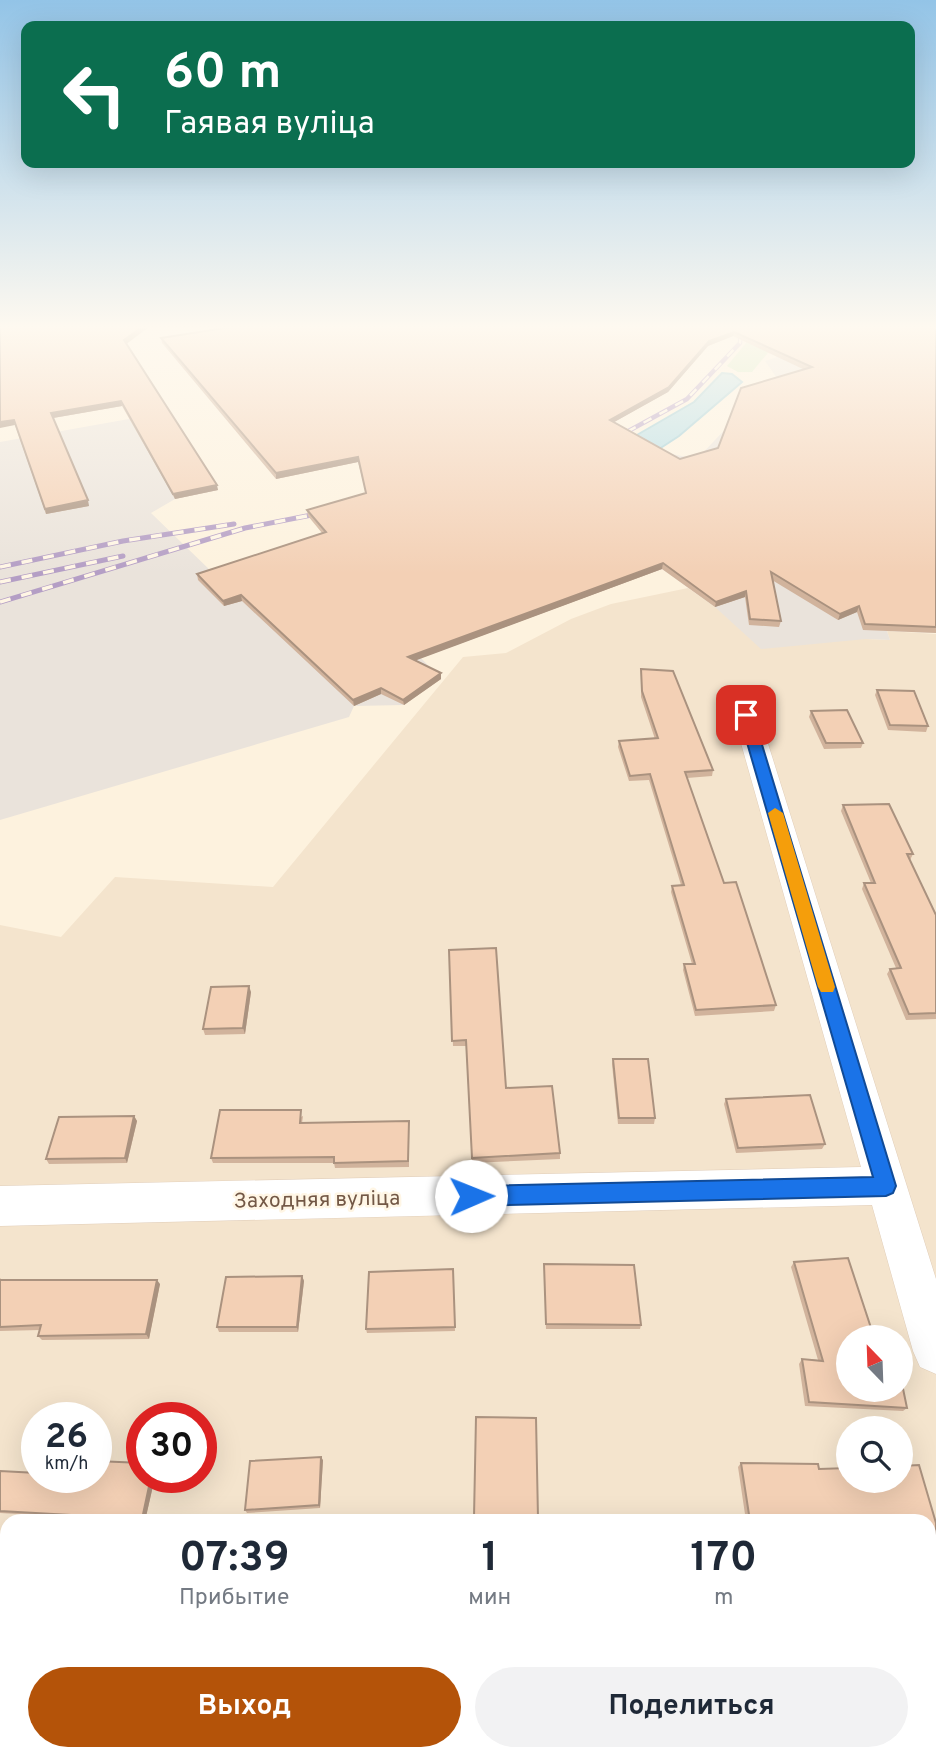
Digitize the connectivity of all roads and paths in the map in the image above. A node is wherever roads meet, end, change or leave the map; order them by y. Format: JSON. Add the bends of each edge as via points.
{"nodes":[{"id":1,"x":746,"y":715,"type":"dead end"},
{"id":2,"x":886,"y":1186,"type":"junction"},
{"id":3,"x":0,"y":1206,"type":"edge"},
{"id":4,"x":936,"y":1351,"type":"edge"}],
"edges":[{"from":1,"to":2,"type":"street"},
{"from":2,"to":3,"type":"street","name":"Заходняя вуліца"},
{"from":2,"to":4,"type":"street"}]}
